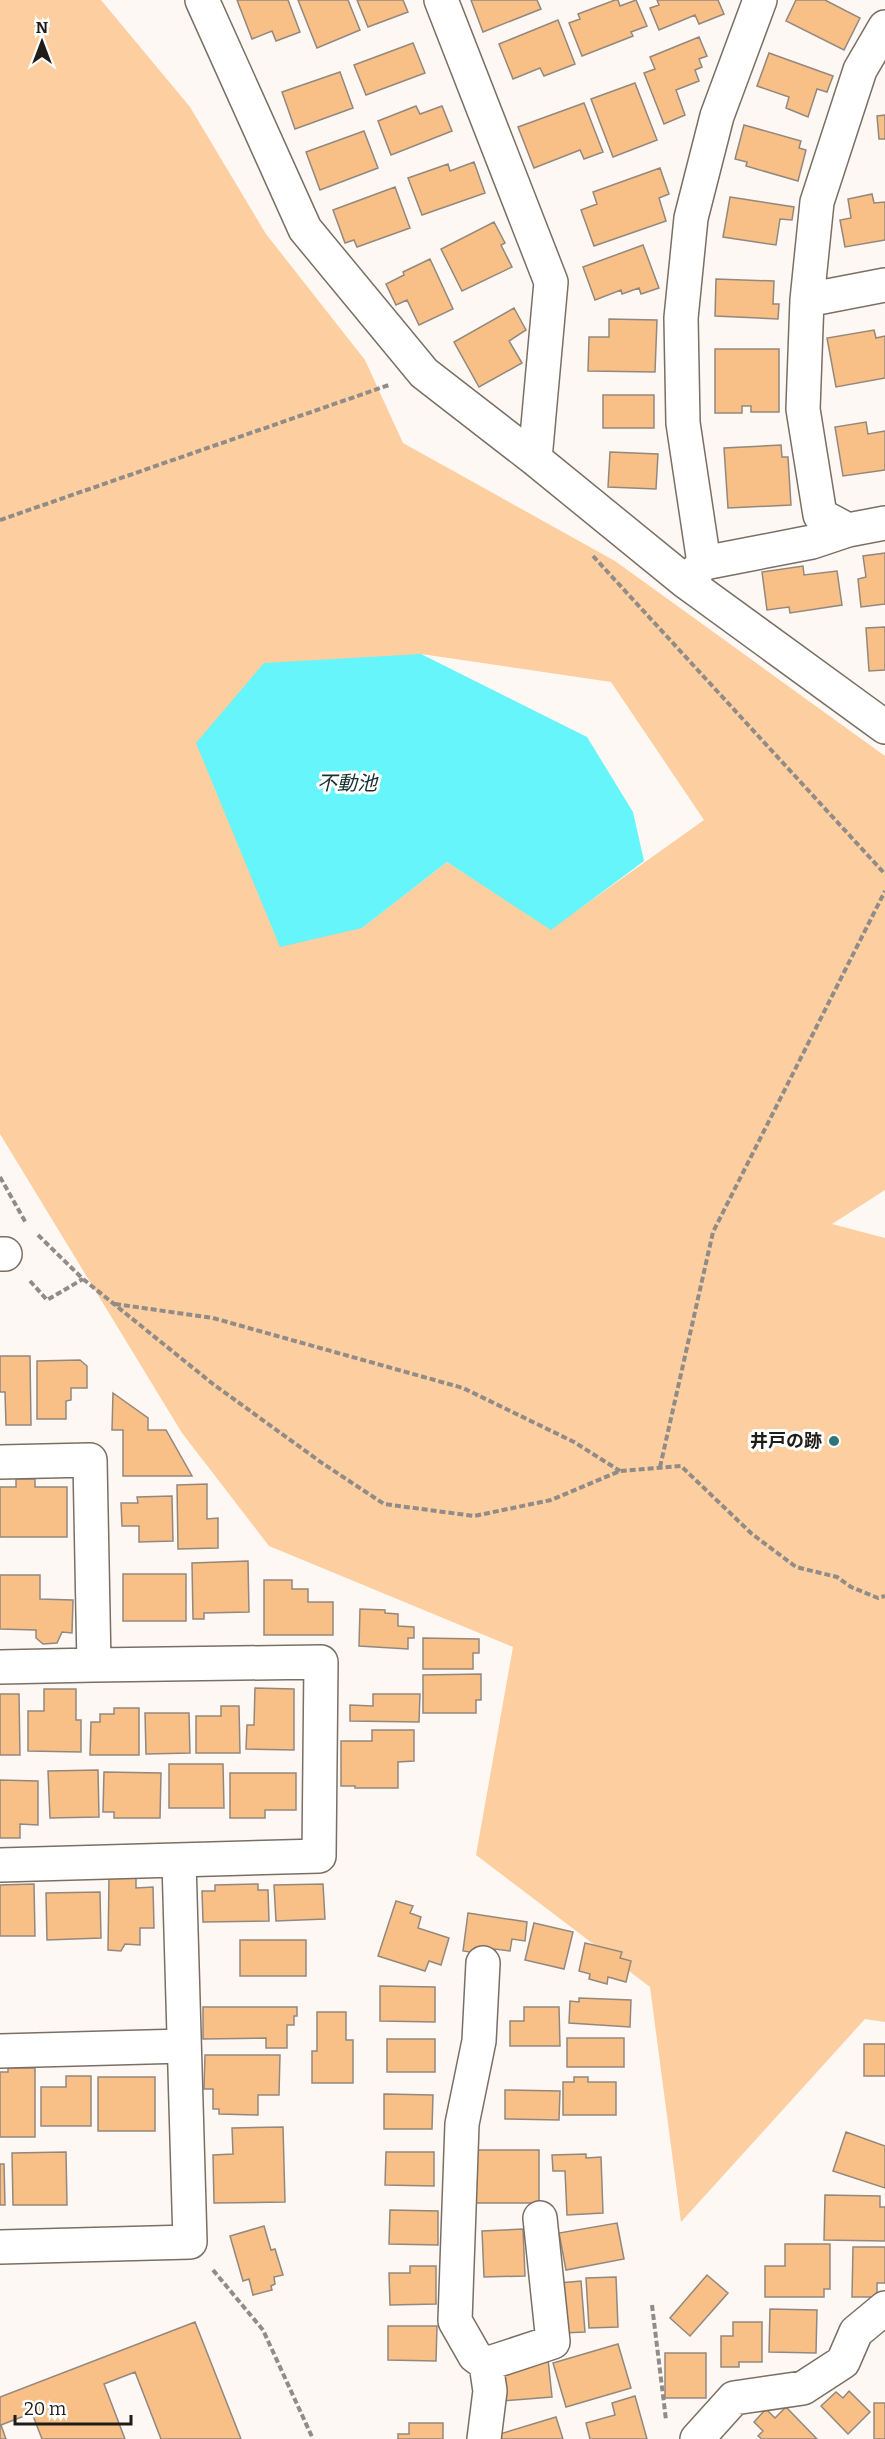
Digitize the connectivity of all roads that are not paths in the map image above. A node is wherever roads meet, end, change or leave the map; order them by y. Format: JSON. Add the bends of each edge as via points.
{"nodes":[{"id":1,"x":202,"y":0,"type":"edge"},
{"id":2,"x":441,"y":0,"type":"edge"},
{"id":3,"x":758,"y":1,"type":"edge"},
{"id":4,"x":885,"y":27,"type":"edge"},
{"id":5,"x":885,"y":285,"type":"edge"},
{"id":6,"x":807,"y":300,"type":"junction"},
{"id":7,"x":535,"y":459,"type":"junction"},
{"id":8,"x":885,"y":524,"type":"edge"},
{"id":9,"x":848,"y":530,"type":"junction"},
{"id":10,"x":695,"y":573,"type":"junction"},
{"id":11,"x":885,"y":727,"type":"edge"},
{"id":12,"x":0,"y":1462,"type":"edge"},
{"id":13,"x":94,"y":1665,"type":"junction"},
{"id":14,"x":0,"y":1666,"type":"edge"},
{"id":15,"x":179,"y":1862,"type":"junction"},
{"id":16,"x":0,"y":1865,"type":"edge"},
{"id":17,"x":483,"y":1963,"type":"dead end"},
{"id":18,"x":184,"y":2046,"type":"junction"},
{"id":19,"x":0,"y":2051,"type":"edge"},
{"id":20,"x":540,"y":2218,"type":"dead end"},
{"id":21,"x":0,"y":2247,"type":"edge"},
{"id":22,"x":885,"y":2308,"type":"edge"},
{"id":23,"x":486,"y":2364,"type":"junction"},
{"id":24,"x":484,"y":2439,"type":"edge"},
{"id":25,"x":697,"y":2439,"type":"edge"}],
"edges":[{"from":1,"to":7,"type":"street","via":[[305,229],[424,373]]},
{"from":2,"to":7,"type":"street","via":[[551,282]]},
{"from":3,"to":10,"type":"street","via":[[717,116],[691,218],[681,318],[683,423]]},
{"from":4,"to":6,"type":"street","via":[[860,70],[817,202]]},
{"from":5,"to":6,"type":"street"},
{"from":6,"to":9,"type":"street","via":[[803,409],[820,515]]},
{"from":7,"to":10,"type":"street"},
{"from":8,"to":9,"type":"street"},
{"from":9,"to":10,"type":"street"},
{"from":10,"to":11,"type":"street"},
{"from":12,"to":13,"type":"street","via":[[90,1460]]},
{"from":13,"to":14,"type":"street"},
{"from":13,"to":15,"type":"street","via":[[321,1662],[319,1856]]},
{"from":15,"to":16,"type":"street"},
{"from":15,"to":18,"type":"street"},
{"from":17,"to":23,"type":"street","via":[[479,2041],[462,2124],[455,2321],[475,2356]]},
{"from":18,"to":19,"type":"street"},
{"from":18,"to":21,"type":"street","via":[[190,2242]]},
{"from":20,"to":23,"type":"street","via":[[553,2342]]},
{"from":22,"to":25,"type":"street","via":[[856,2332],[843,2362],[803,2388],[734,2398]]},
{"from":23,"to":24,"type":"street","via":[[490,2391]]}]}
